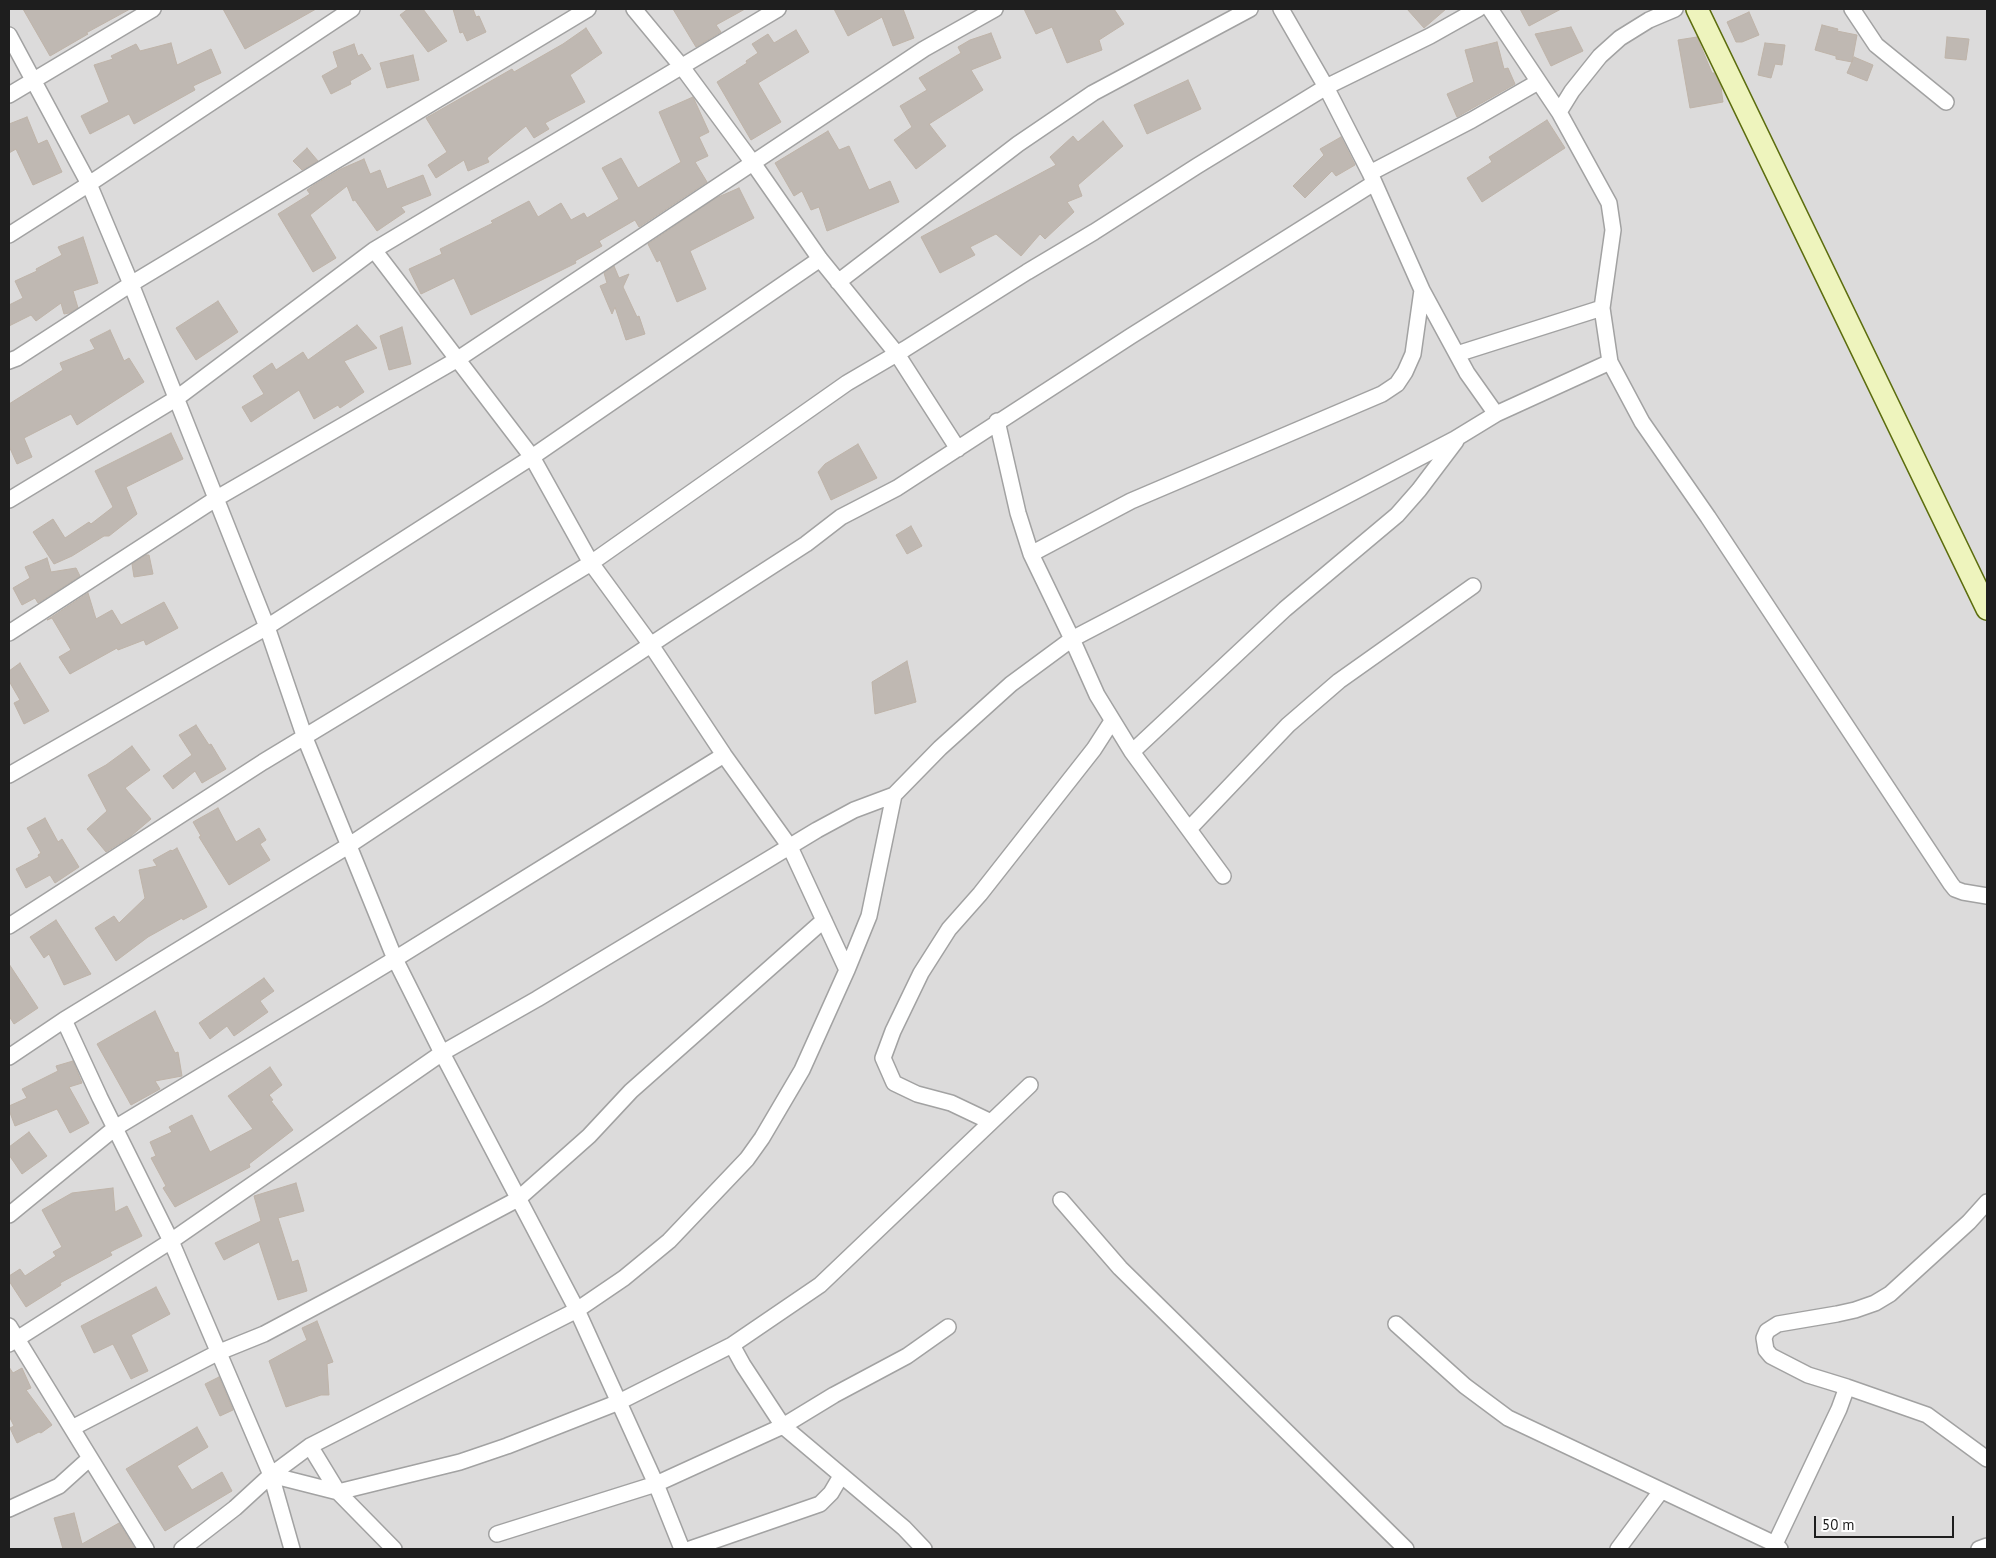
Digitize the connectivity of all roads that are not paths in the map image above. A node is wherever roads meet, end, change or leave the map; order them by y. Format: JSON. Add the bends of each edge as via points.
{"nodes":[{"id":1,"x":153,"y":9,"type":"edge"},
{"id":2,"x":352,"y":9,"type":"edge"},
{"id":3,"x":588,"y":9,"type":"edge"},
{"id":4,"x":634,"y":9,"type":"edge"},
{"id":5,"x":778,"y":9,"type":"edge"},
{"id":6,"x":995,"y":9,"type":"edge"},
{"id":7,"x":1250,"y":9,"type":"edge"},
{"id":8,"x":1281,"y":9,"type":"edge"},
{"id":9,"x":1478,"y":9,"type":"edge"},
{"id":10,"x":1490,"y":9,"type":"edge"},
{"id":11,"x":1674,"y":9,"type":"edge"},
{"id":12,"x":1697,"y":9,"type":"edge"},
{"id":13,"x":1852,"y":9,"type":"edge"},
{"id":14,"x":9,"y":35,"type":"edge"},
{"id":15,"x":682,"y":67,"type":"junction"},
{"id":16,"x":34,"y":79,"type":"junction"},
{"id":17,"x":1538,"y":82,"type":"junction"},
{"id":18,"x":1326,"y":87,"type":"junction"},
{"id":19,"x":9,"y":95,"type":"edge"},
{"id":20,"x":1946,"y":102,"type":"dead end"},
{"id":21,"x":1559,"y":112,"type":"junction"},
{"id":22,"x":753,"y":163,"type":"junction"},
{"id":23,"x":1372,"y":178,"type":"junction"},
{"id":24,"x":89,"y":184,"type":"junction"},
{"id":25,"x":9,"y":235,"type":"edge"},
{"id":26,"x":374,"y":250,"type":"junction"},
{"id":27,"x":820,"y":259,"type":"junction"},
{"id":28,"x":838,"y":282,"type":"junction"},
{"id":29,"x":131,"y":284,"type":"junction"},
{"id":30,"x":1422,"y":290,"type":"junction"},
{"id":31,"x":1602,"y":308,"type":"junction"},
{"id":32,"x":897,"y":354,"type":"junction"},
{"id":33,"x":1457,"y":354,"type":"junction"},
{"id":34,"x":458,"y":359,"type":"junction"},
{"id":35,"x":9,"y":361,"type":"edge"},
{"id":36,"x":1610,"y":362,"type":"junction"},
{"id":37,"x":177,"y":398,"type":"junction"},
{"id":38,"x":1496,"y":414,"type":"junction"},
{"id":39,"x":997,"y":421,"type":"junction"},
{"id":40,"x":1458,"y":437,"type":"junction"},
{"id":41,"x":958,"y":449,"type":"junction"},
{"id":42,"x":532,"y":457,"type":"junction"},
{"id":43,"x":216,"y":498,"type":"junction"},
{"id":44,"x":9,"y":500,"type":"edge"},
{"id":45,"x":1031,"y":554,"type":"junction"},
{"id":46,"x":591,"y":563,"type":"junction"},
{"id":47,"x":1473,"y":586,"type":"dead end"},
{"id":48,"x":1987,"y":609,"type":"edge"},
{"id":49,"x":267,"y":627,"type":"junction"},
{"id":50,"x":9,"y":634,"type":"edge"},
{"id":51,"x":1072,"y":639,"type":"junction"},
{"id":52,"x":651,"y":645,"type":"junction"},
{"id":53,"x":1112,"y":721,"type":"junction"},
{"id":54,"x":305,"y":738,"type":"junction"},
{"id":55,"x":1132,"y":752,"type":"junction"},
{"id":56,"x":724,"y":755,"type":"junction"},
{"id":57,"x":9,"y":774,"type":"edge"},
{"id":58,"x":894,"y":795,"type":"junction"},
{"id":59,"x":1189,"y":829,"type":"junction"},
{"id":60,"x":348,"y":846,"type":"junction"},
{"id":61,"x":790,"y":847,"type":"junction"},
{"id":62,"x":1222,"y":876,"type":"dead end"},
{"id":63,"x":1987,"y":896,"type":"edge"},
{"id":64,"x":824,"y":920,"type":"junction"},
{"id":65,"x":9,"y":926,"type":"edge"},
{"id":66,"x":395,"y":959,"type":"junction"},
{"id":67,"x":847,"y":970,"type":"junction"},
{"id":68,"x":64,"y":1020,"type":"junction"},
{"id":69,"x":442,"y":1053,"type":"junction"},
{"id":70,"x":9,"y":1057,"type":"edge"},
{"id":71,"x":1030,"y":1085,"type":"dead end"},
{"id":72,"x":991,"y":1122,"type":"junction"},
{"id":73,"x":114,"y":1128,"type":"junction"},
{"id":74,"x":518,"y":1199,"type":"junction"},
{"id":75,"x":1061,"y":1200,"type":"dead end"},
{"id":76,"x":1987,"y":1202,"type":"edge"},
{"id":77,"x":9,"y":1215,"type":"edge"},
{"id":78,"x":171,"y":1241,"type":"junction"},
{"id":79,"x":577,"y":1310,"type":"junction"},
{"id":80,"x":1396,"y":1324,"type":"dead end"},
{"id":81,"x":948,"y":1327,"type":"dead end"},
{"id":82,"x":11,"y":1336,"type":"edge"},
{"id":83,"x":732,"y":1345,"type":"junction"},
{"id":84,"x":217,"y":1353,"type":"junction"},
{"id":85,"x":1847,"y":1388,"type":"junction"},
{"id":86,"x":619,"y":1402,"type":"junction"},
{"id":87,"x":783,"y":1426,"type":"junction"},
{"id":88,"x":72,"y":1428,"type":"junction"},
{"id":89,"x":310,"y":1446,"type":"junction"},
{"id":90,"x":90,"y":1458,"type":"junction"},
{"id":91,"x":1987,"y":1459,"type":"edge"},
{"id":92,"x":271,"y":1475,"type":"junction"},
{"id":93,"x":841,"y":1476,"type":"junction"},
{"id":94,"x":656,"y":1484,"type":"junction"},
{"id":95,"x":1661,"y":1491,"type":"junction"},
{"id":96,"x":338,"y":1492,"type":"junction"},
{"id":97,"x":9,"y":1509,"type":"edge"},
{"id":98,"x":497,"y":1534,"type":"dead end"},
{"id":99,"x":1987,"y":1546,"type":"edge"},
{"id":100,"x":1777,"y":1547,"type":"edge"},
{"id":101,"x":146,"y":1549,"type":"edge"},
{"id":102,"x":182,"y":1549,"type":"edge"},
{"id":103,"x":292,"y":1549,"type":"edge"},
{"id":104,"x":394,"y":1549,"type":"edge"},
{"id":105,"x":682,"y":1549,"type":"edge"},
{"id":106,"x":690,"y":1549,"type":"edge"},
{"id":107,"x":924,"y":1549,"type":"edge"},
{"id":108,"x":1406,"y":1549,"type":"edge"},
{"id":109,"x":1618,"y":1549,"type":"edge"},
{"id":110,"x":1979,"y":1549,"type":"edge"}],
"edges":[{"from":1,"to":16,"type":"street"},
{"from":2,"to":24,"type":"street"},
{"from":3,"to":29,"type":"street"},
{"from":4,"to":15,"type":"street"},
{"from":5,"to":15,"type":"street"},
{"from":6,"to":22,"type":"street","via":[[924,49]]},
{"from":7,"to":28,"type":"street","via":[[1085,98],[1018,144]]},
{"from":8,"to":18,"type":"street"},
{"from":9,"to":18,"type":"street"},
{"from":10,"to":17,"type":"street"},
{"from":11,"to":21,"type":"street","via":[[1620,38],[1600,56]]},
{"from":12,"to":48,"type":"street"},
{"from":13,"to":20,"type":"street","via":[[1876,45]]},
{"from":14,"to":16,"type":"street"},
{"from":15,"to":22,"type":"street"},
{"from":15,"to":26,"type":"street"},
{"from":16,"to":19,"type":"street"},
{"from":16,"to":24,"type":"street"},
{"from":17,"to":21,"type":"street"},
{"from":17,"to":23,"type":"street"},
{"from":18,"to":23,"type":"street"},
{"from":18,"to":32,"type":"street"},
{"from":21,"to":31,"type":"street","via":[[1609,203],[1613,230]]},
{"from":22,"to":27,"type":"street"},
{"from":22,"to":34,"type":"street"},
{"from":23,"to":30,"type":"street"},
{"from":23,"to":39,"type":"street"},
{"from":24,"to":25,"type":"street"},
{"from":24,"to":29,"type":"street"},
{"from":26,"to":34,"type":"street"},
{"from":26,"to":37,"type":"street"},
{"from":27,"to":28,"type":"street"},
{"from":27,"to":42,"type":"street"},
{"from":28,"to":32,"type":"street"},
{"from":29,"to":35,"type":"street"},
{"from":29,"to":37,"type":"street"},
{"from":30,"to":33,"type":"street"},
{"from":30,"to":45,"type":"street","via":[[1413,354],[1397,384],[1382,394],[1131,501]]},
{"from":31,"to":33,"type":"street"},
{"from":31,"to":36,"type":"street"},
{"from":32,"to":41,"type":"street"},
{"from":32,"to":46,"type":"street","via":[[847,383]]},
{"from":33,"to":38,"type":"street"},
{"from":34,"to":42,"type":"street"},
{"from":34,"to":43,"type":"street"},
{"from":36,"to":38,"type":"street"},
{"from":36,"to":63,"type":"street","via":[[1642,422],[1951,884],[1963,892]]},
{"from":37,"to":43,"type":"street"},
{"from":37,"to":44,"type":"street"},
{"from":38,"to":40,"type":"street"},
{"from":39,"to":41,"type":"street"},
{"from":39,"to":45,"type":"street"},
{"from":40,"to":51,"type":"street"},
{"from":40,"to":55,"type":"street","via":[[1420,490],[1397,515],[1285,610]]},
{"from":41,"to":52,"type":"street","via":[[897,488],[841,518]]},
{"from":42,"to":46,"type":"street"},
{"from":42,"to":49,"type":"street"},
{"from":43,"to":49,"type":"street"},
{"from":43,"to":50,"type":"street"},
{"from":45,"to":51,"type":"street"},
{"from":46,"to":52,"type":"street"},
{"from":46,"to":54,"type":"street"},
{"from":47,"to":59,"type":"street","via":[[1340,681],[1288,725]]},
{"from":49,"to":54,"type":"street"},
{"from":49,"to":57,"type":"street"},
{"from":51,"to":53,"type":"street"},
{"from":51,"to":58,"type":"street","via":[[1011,684]]},
{"from":52,"to":56,"type":"street"},
{"from":52,"to":60,"type":"street"},
{"from":53,"to":55,"type":"street"},
{"from":53,"to":72,"type":"street","via":[[1088,757],[949,929],[921,973],[883,1058],[894,1083],[917,1094],[951,1103]]},
{"from":54,"to":60,"type":"street"},
{"from":54,"to":65,"type":"street"},
{"from":55,"to":59,"type":"street"},
{"from":56,"to":61,"type":"street"},
{"from":56,"to":66,"type":"street"},
{"from":58,"to":61,"type":"street","via":[[854,810]]},
{"from":58,"to":67,"type":"street","via":[[869,916]]},
{"from":59,"to":62,"type":"street"},
{"from":60,"to":66,"type":"street"},
{"from":60,"to":68,"type":"street"},
{"from":61,"to":64,"type":"street"},
{"from":61,"to":69,"type":"street"},
{"from":64,"to":67,"type":"street"},
{"from":64,"to":74,"type":"street","via":[[631,1091],[589,1136]]},
{"from":66,"to":69,"type":"street"},
{"from":66,"to":73,"type":"street"},
{"from":67,"to":79,"type":"street","via":[[802,1070],[747,1159],[669,1241],[624,1278]]},
{"from":68,"to":70,"type":"street"},
{"from":68,"to":73,"type":"street"},
{"from":69,"to":74,"type":"street"},
{"from":69,"to":78,"type":"street"},
{"from":71,"to":72,"type":"street"},
{"from":72,"to":83,"type":"street","via":[[820,1285]]},
{"from":73,"to":77,"type":"street"},
{"from":73,"to":78,"type":"street"},
{"from":74,"to":79,"type":"street"},
{"from":74,"to":84,"type":"street","via":[[264,1334]]},
{"from":75,"to":108,"type":"street","via":[[1120,1268]]},
{"from":76,"to":85,"type":"street","via":[[1890,1294],[1875,1303],[1855,1310],[1778,1324],[1767,1331],[1764,1338],[1771,1356],[1808,1376]]},
{"from":78,"to":82,"type":"street"},
{"from":78,"to":84,"type":"street"},
{"from":79,"to":86,"type":"street"},
{"from":79,"to":89,"type":"street"},
{"from":80,"to":95,"type":"street","via":[[1465,1386],[1508,1418]]},
{"from":81,"to":87,"type":"street","via":[[907,1356]]},
{"from":82,"to":88,"type":"street"},
{"from":83,"to":86,"type":"street"},
{"from":83,"to":87,"type":"street"},
{"from":84,"to":88,"type":"street"},
{"from":84,"to":92,"type":"street"},
{"from":85,"to":91,"type":"street","via":[[1927,1415]]},
{"from":85,"to":100,"type":"street"},
{"from":86,"to":94,"type":"street"},
{"from":86,"to":96,"type":"street","via":[[460,1462]]},
{"from":87,"to":93,"type":"street"},
{"from":87,"to":94,"type":"street"},
{"from":88,"to":90,"type":"street"},
{"from":89,"to":92,"type":"street"},
{"from":89,"to":96,"type":"street"},
{"from":90,"to":97,"type":"street","via":[[59,1486]]},
{"from":90,"to":101,"type":"street"},
{"from":92,"to":96,"type":"street"},
{"from":92,"to":102,"type":"street"},
{"from":92,"to":103,"type":"street"},
{"from":93,"to":106,"type":"street","via":[[820,1504]]},
{"from":93,"to":107,"type":"street","via":[[904,1528]]},
{"from":94,"to":98,"type":"street"},
{"from":94,"to":105,"type":"street"},
{"from":95,"to":100,"type":"street"},
{"from":95,"to":109,"type":"street"},
{"from":96,"to":104,"type":"street"},
{"from":99,"to":110,"type":"street"}]}
